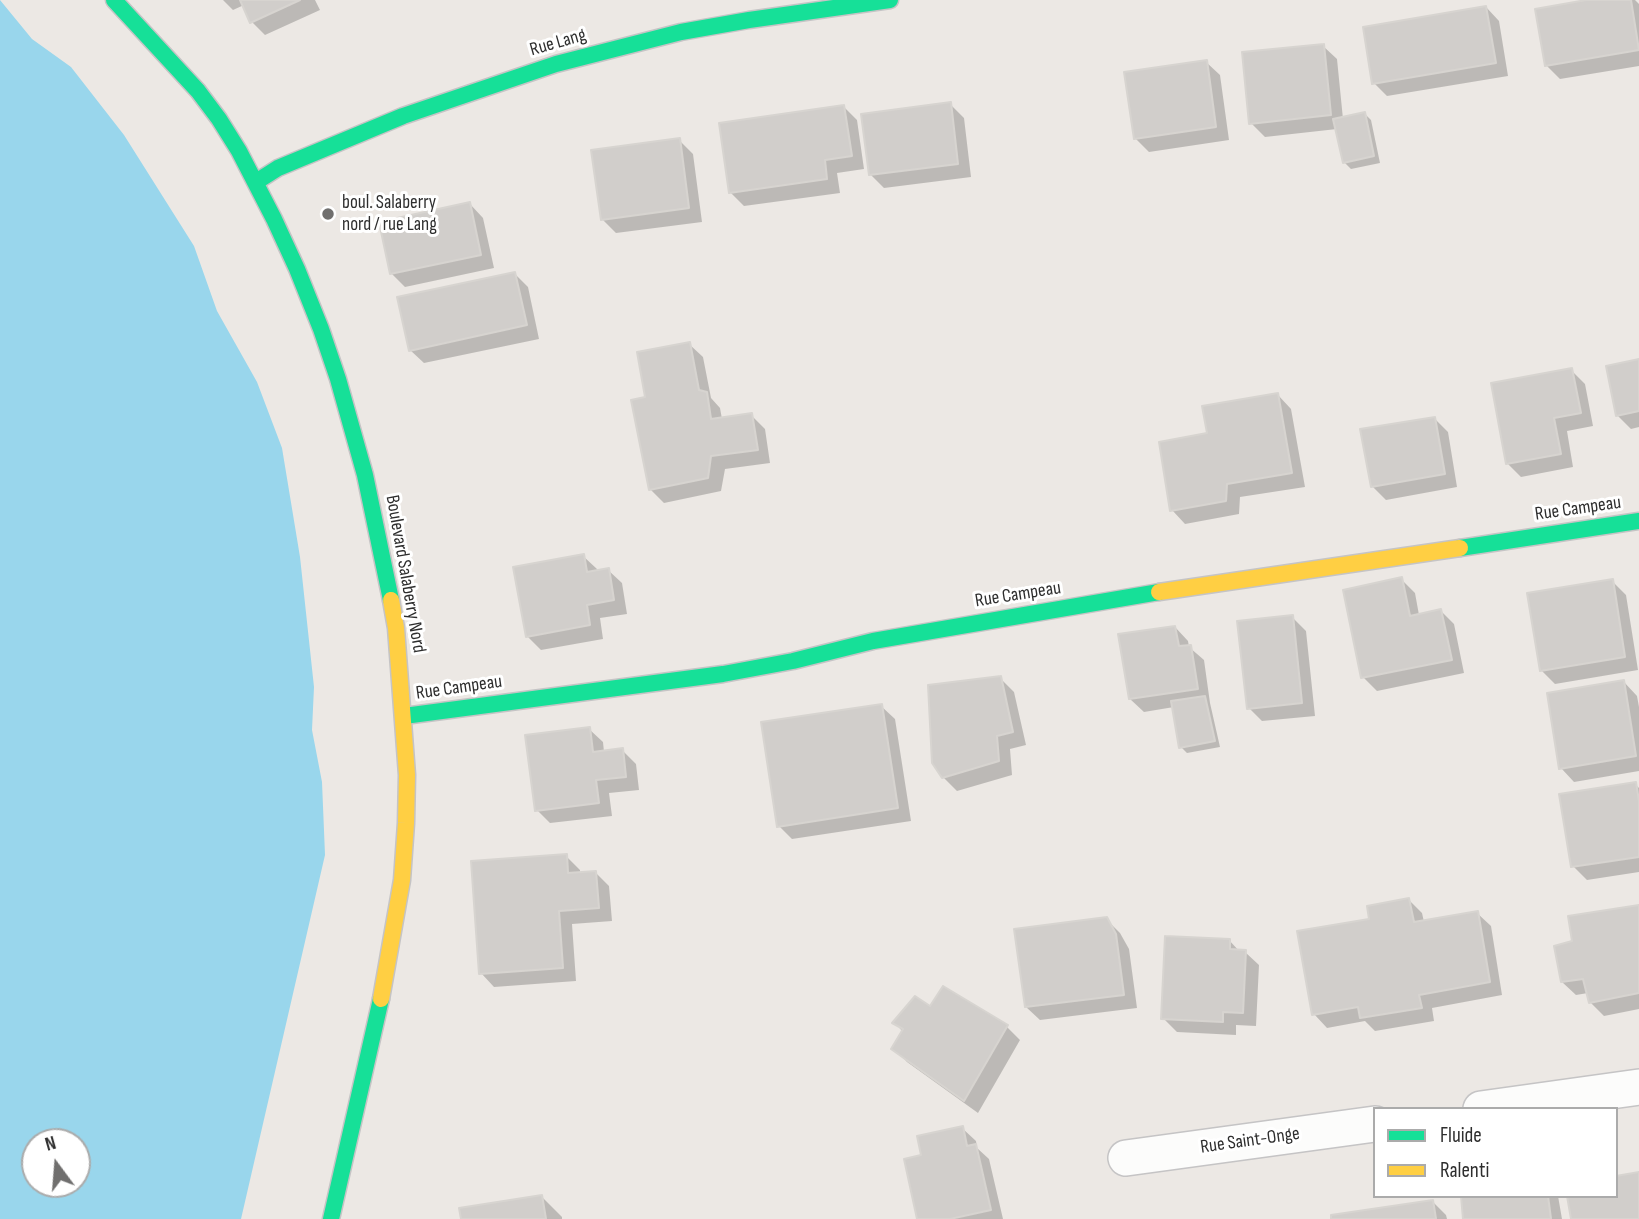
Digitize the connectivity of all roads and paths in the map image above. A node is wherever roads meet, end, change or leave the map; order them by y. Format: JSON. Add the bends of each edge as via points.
{"nodes":[{"id":1,"x":114,"y":0,"type":"edge"},
{"id":2,"x":890,"y":0,"type":"edge"},
{"id":3,"x":256,"y":182,"type":"junction"},
{"id":4,"x":1639,"y":522,"type":"edge"},
{"id":5,"x":404,"y":716,"type":"junction"},
{"id":6,"x":1639,"y":1087,"type":"edge"},
{"id":7,"x":1495,"y":1107,"type":"edge"},
{"id":8,"x":1373,"y":1124,"type":"edge"},
{"id":9,"x":1126,"y":1158,"type":"dead end"},
{"id":10,"x":331,"y":1219,"type":"edge"}],
"edges":[{"from":1,"to":3,"type":"street","name":"Boulevard Salaberry Nord","via":[[198,91]]},
{"from":2,"to":3,"type":"street","name":"Rue Lang","via":[[681,32],[556,64],[404,116],[289,163]]},
{"from":3,"to":5,"type":"street","name":"Boulevard Salaberry Nord","via":[[321,329],[351,423],[388,583]]},
{"from":4,"to":5,"type":"street","name":"Rue Campeau","via":[[1180,589],[873,641],[723,674]]},
{"from":5,"to":10,"type":"street","name":"Boulevard Salaberry Nord","via":[[407,799],[402,880],[384,987]]},
{"from":6,"to":7,"type":"street"},
{"from":8,"to":9,"type":"street","name":"Rue Saint-Onge"}]}
